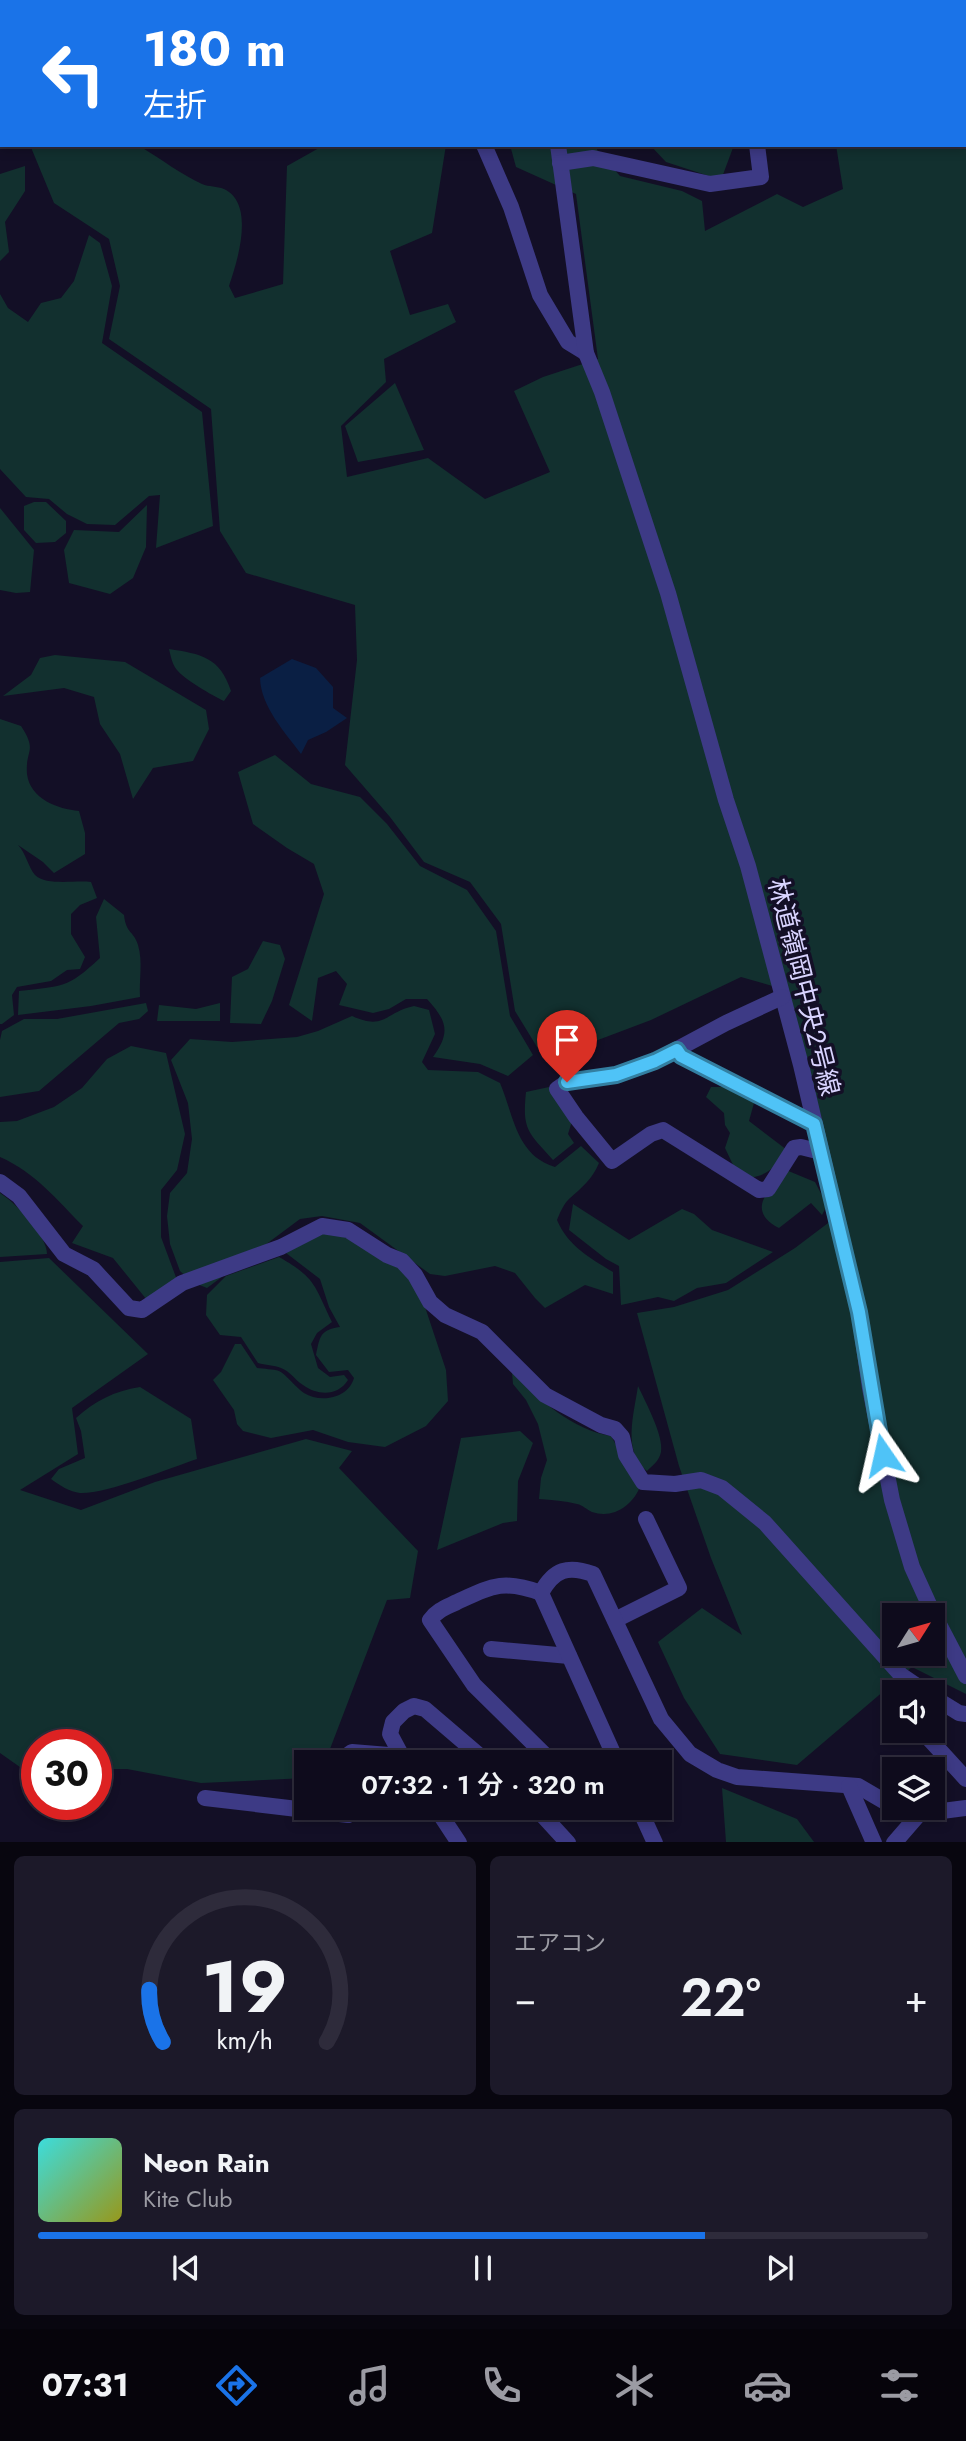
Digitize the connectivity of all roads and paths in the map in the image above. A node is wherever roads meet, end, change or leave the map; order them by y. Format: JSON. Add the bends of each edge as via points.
{"nodes":[{"id":1,"x":485,"y":147,"type":"edge"},
{"id":2,"x":558,"y":147,"type":"edge"},
{"id":3,"x":757,"y":147,"type":"edge"},
{"id":4,"x":560,"y":163,"type":"junction"},
{"id":5,"x":586,"y":353,"type":"junction"},
{"id":6,"x":782,"y":996,"type":"junction"},
{"id":7,"x":677,"y":1050,"type":"junction"},
{"id":8,"x":814,"y":1124,"type":"junction"},
{"id":9,"x":821,"y":1152,"type":"junction"},
{"id":10,"x":0,"y":1182,"type":"edge"},
{"id":11,"x":646,"y":1518,"type":"dead end"},
{"id":12,"x":541,"y":1593,"type":"junction"},
{"id":13,"x":615,"y":1620,"type":"junction"},
{"id":14,"x":491,"y":1649,"type":"dead end"},
{"id":15,"x":569,"y":1656,"type":"junction"},
{"id":16,"x":966,"y":1676,"type":"edge"},
{"id":17,"x":908,"y":1680,"type":"edge"},
{"id":18,"x":945,"y":1704,"type":"edge"},
{"id":19,"x":966,"y":1714,"type":"edge"},
{"id":20,"x":933,"y":1743,"type":"edge"},
{"id":21,"x":398,"y":1750,"type":"edge"},
{"id":22,"x":473,"y":1750,"type":"edge"},
{"id":23,"x":540,"y":1750,"type":"edge"},
{"id":24,"x":612,"y":1750,"type":"edge"},
{"id":25,"x":966,"y":1779,"type":"edge"},
{"id":26,"x":849,"y":1786,"type":"junction"},
{"id":27,"x":205,"y":1798,"type":"dead end"},
{"id":28,"x":882,"y":1800,"type":"edge"},
{"id":29,"x":966,"y":1808,"type":"edge"},
{"id":30,"x":294,"y":1809,"type":"edge"},
{"id":31,"x":945,"y":1810,"type":"edge"},
{"id":32,"x":444,"y":1820,"type":"edge"},
{"id":33,"x":548,"y":1820,"type":"edge"},
{"id":34,"x":644,"y":1820,"type":"edge"},
{"id":35,"x":914,"y":1820,"type":"edge"},
{"id":36,"x":458,"y":1842,"type":"edge"},
{"id":37,"x":567,"y":1842,"type":"edge"},
{"id":38,"x":655,"y":1842,"type":"edge"},
{"id":39,"x":874,"y":1842,"type":"edge"},
{"id":40,"x":895,"y":1842,"type":"edge"}],
"edges":[{"from":1,"to":5,"type":"street","via":[[511,207],[540,295],[568,342]]},
{"from":2,"to":4,"type":"street"},
{"from":3,"to":4,"type":"street","via":[[761,177],[710,184],[593,158]]},
{"from":4,"to":5,"type":"street"},
{"from":5,"to":6,"type":"street","name":"林道嶺岡中央2号線","via":[[668,593]]},
{"from":6,"to":7,"type":"street"},
{"from":6,"to":8,"type":"street","name":"林道嶺岡中央2号線"},
{"from":7,"to":8,"type":"street"},
{"from":7,"to":9,"type":"street","via":[[616,1075],[567,1082],[557,1089],[612,1161],[663,1130],[759,1191],[768,1189],[794,1148]]},
{"from":8,"to":9,"type":"street","name":"林道嶺岡中央2号線"},
{"from":9,"to":16,"type":"street","name":"林道嶺岡中央2号線","via":[[859,1312],[892,1500],[912,1566]]},
{"from":10,"to":17,"type":"street","via":[[19,1196],[64,1254],[93,1269],[129,1308],[142,1310],[182,1283],[281,1247],[322,1226],[348,1230],[402,1261],[430,1302],[445,1315],[482,1332],[545,1395],[615,1429],[643,1482],[675,1485],[701,1480],[722,1488],[765,1523]]},
{"from":11,"to":13,"type":"street","via":[[679,1588]]},
{"from":12,"to":13,"type":"street","via":[[562,1571],[576,1568],[593,1574]]},
{"from":12,"to":15,"type":"street"},
{"from":12,"to":23,"type":"street","via":[[522,1586],[490,1586],[441,1609],[430,1620],[474,1685]]},
{"from":13,"to":26,"type":"street","via":[[661,1719],[690,1754],[737,1777]]},
{"from":14,"to":15,"type":"street"},
{"from":15,"to":24,"type":"street"},
{"from":18,"to":19,"type":"street"},
{"from":20,"to":25,"type":"street"},
{"from":21,"to":22,"type":"street","via":[[390,1734],[393,1722],[414,1706],[425,1709]]},
{"from":26,"to":28,"type":"street"},
{"from":26,"to":39,"type":"street"},
{"from":27,"to":30,"type":"street"},
{"from":29,"to":31,"type":"street"},
{"from":32,"to":36,"type":"street"},
{"from":33,"to":37,"type":"street"},
{"from":34,"to":38,"type":"street"},
{"from":35,"to":40,"type":"street"}]}
